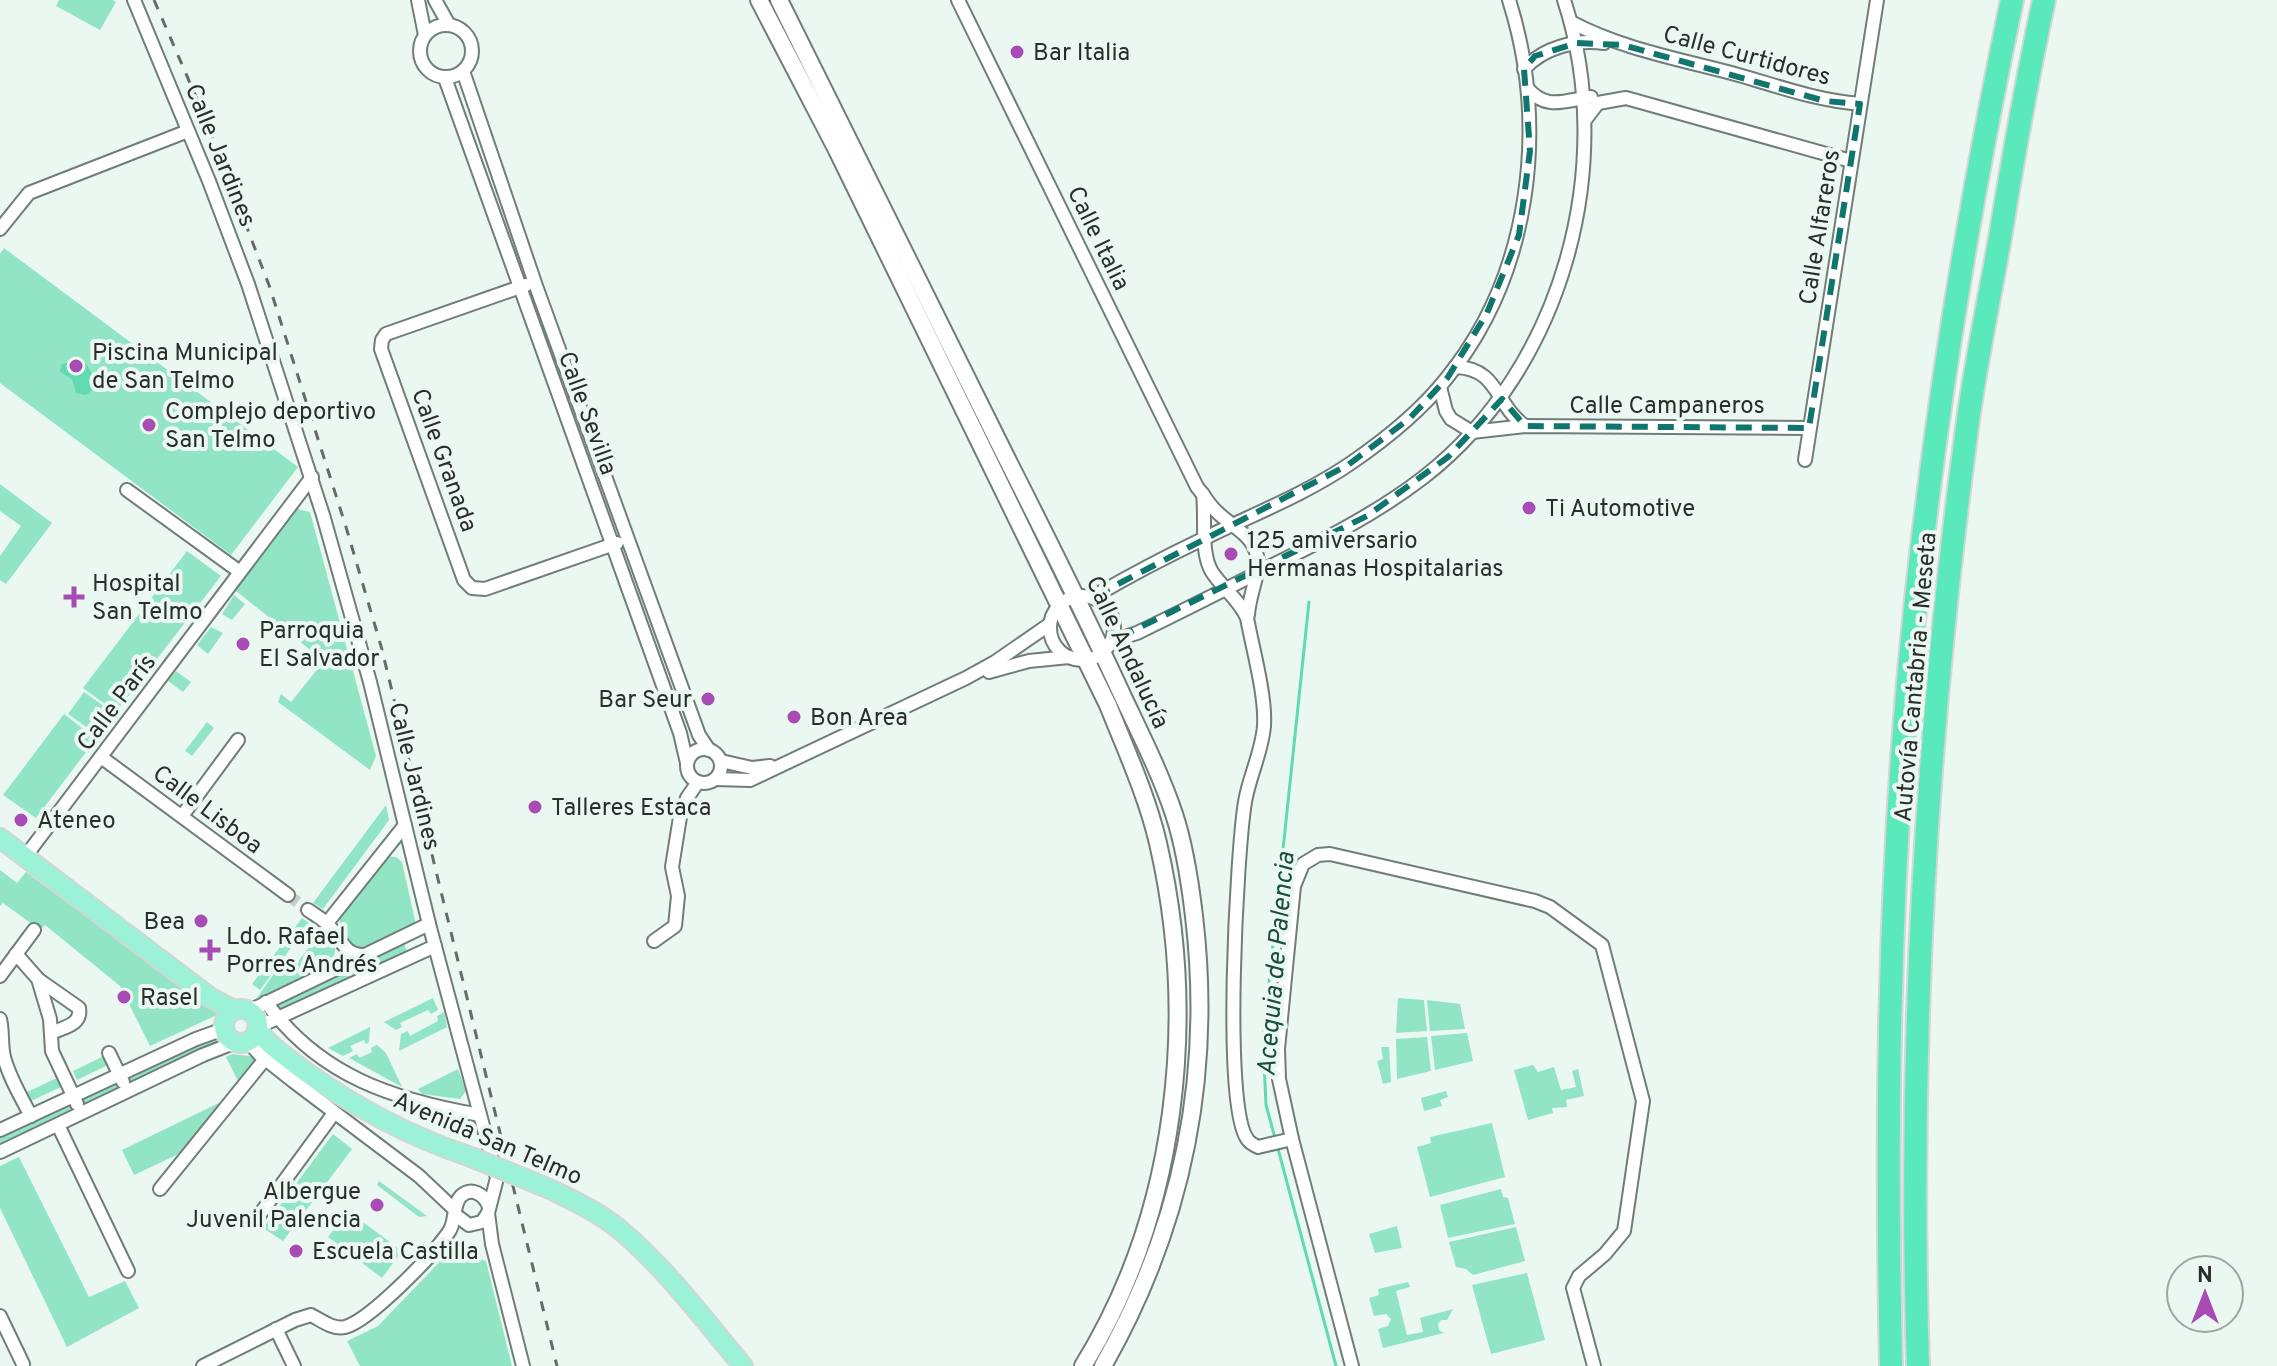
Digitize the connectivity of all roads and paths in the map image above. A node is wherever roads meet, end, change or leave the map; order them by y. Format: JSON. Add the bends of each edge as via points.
{"nodes":[{"id":1,"x":134,"y":0,"type":"edge"},
{"id":2,"x":418,"y":0,"type":"edge"},
{"id":3,"x":435,"y":0,"type":"edge"},
{"id":4,"x":759,"y":0,"type":"edge"},
{"id":5,"x":779,"y":0,"type":"edge"},
{"id":6,"x":958,"y":0,"type":"edge"},
{"id":7,"x":1509,"y":0,"type":"edge"},
{"id":8,"x":1564,"y":0,"type":"edge"},
{"id":9,"x":1877,"y":0,"type":"edge"},
{"id":10,"x":2010,"y":0,"type":"edge"},
{"id":11,"x":2044,"y":0,"type":"edge"},
{"id":12,"x":1571,"y":22,"type":"junction"},
{"id":13,"x":449,"y":25,"type":"junction"},
{"id":14,"x":425,"y":35,"type":"junction"},
{"id":15,"x":1577,"y":43,"type":"junction"},
{"id":16,"x":1623,"y":45,"type":"junction"},
{"id":17,"x":1524,"y":69,"type":"junction"},
{"id":18,"x":463,"y":71,"type":"junction"},
{"id":19,"x":445,"y":78,"type":"junction"},
{"id":20,"x":1528,"y":89,"type":"junction"},
{"id":21,"x":1584,"y":98,"type":"junction"},
{"id":22,"x":1626,"y":98,"type":"junction"},
{"id":23,"x":1860,"y":104,"type":"junction"},
{"id":24,"x":1585,"y":120,"type":"junction"},
{"id":25,"x":188,"y":131,"type":"junction"},
{"id":26,"x":1851,"y":161,"type":"junction"},
{"id":27,"x":0,"y":229,"type":"edge"},
{"id":28,"x":535,"y":282,"type":"junction"},
{"id":29,"x":519,"y":287,"type":"junction"},
{"id":30,"x":1455,"y":367,"type":"junction"},
{"id":31,"x":1440,"y":387,"type":"junction"},
{"id":32,"x":1501,"y":397,"type":"junction"},
{"id":33,"x":1525,"y":426,"type":"junction"},
{"id":34,"x":1809,"y":428,"type":"junction"},
{"id":35,"x":1472,"y":432,"type":"junction"},
{"id":36,"x":1805,"y":460,"type":"dead end"},
{"id":37,"x":312,"y":477,"type":"junction"},
{"id":38,"x":127,"y":490,"type":"dead end"},
{"id":39,"x":1203,"y":494,"type":"junction"},
{"id":40,"x":293,"y":501,"type":"junction"},
{"id":41,"x":323,"y":515,"type":"junction"},
{"id":42,"x":1235,"y":524,"type":"junction"},
{"id":43,"x":1205,"y":538,"type":"junction"},
{"id":44,"x":628,"y":539,"type":"junction"},
{"id":45,"x":612,"y":544,"type":"junction"},
{"id":46,"x":240,"y":572,"type":"junction"},
{"id":47,"x":1257,"y":573,"type":"junction"},
{"id":48,"x":1227,"y":588,"type":"junction"},
{"id":49,"x":1084,"y":597,"type":"junction"},
{"id":50,"x":1059,"y":605,"type":"junction"},
{"id":51,"x":1247,"y":618,"type":"junction"},
{"id":52,"x":1050,"y":624,"type":"junction"},
{"id":53,"x":1107,"y":647,"type":"junction"},
{"id":54,"x":1077,"y":658,"type":"junction"},
{"id":55,"x":966,"y":678,"type":"junction"},
{"id":56,"x":238,"y":740,"type":"dead end"},
{"id":57,"x":709,"y":750,"type":"junction"},
{"id":58,"x":101,"y":757,"type":"junction"},
{"id":59,"x":721,"y":761,"type":"junction"},
{"id":60,"x":687,"y":763,"type":"junction"},
{"id":61,"x":781,"y":766,"type":"junction"},
{"id":62,"x":716,"y":779,"type":"junction"},
{"id":63,"x":698,"y":782,"type":"junction"},
{"id":64,"x":182,"y":816,"type":"junction"},
{"id":65,"x":405,"y":825,"type":"junction"},
{"id":66,"x":0,"y":838,"type":"edge"},
{"id":67,"x":0,"y":848,"type":"edge"},
{"id":68,"x":381,"y":853,"type":"junction"},
{"id":69,"x":25,"y":857,"type":"junction"},
{"id":70,"x":413,"y":860,"type":"junction"},
{"id":71,"x":51,"y":887,"type":"junction"},
{"id":72,"x":288,"y":895,"type":"tunnel mouth"},
{"id":73,"x":308,"y":910,"type":"tunnel mouth"},
{"id":74,"x":327,"y":923,"type":"junction"},
{"id":75,"x":429,"y":924,"type":"junction"},
{"id":76,"x":34,"y":930,"type":"dead end"},
{"id":77,"x":401,"y":938,"type":"junction"},
{"id":78,"x":654,"y":941,"type":"dead end"},
{"id":79,"x":341,"y":942,"type":"junction"},
{"id":80,"x":435,"y":946,"type":"junction"},
{"id":81,"x":16,"y":954,"type":"junction"},
{"id":82,"x":363,"y":955,"type":"junction"},
{"id":83,"x":410,"y":957,"type":"junction"},
{"id":84,"x":336,"y":968,"type":"junction"},
{"id":85,"x":0,"y":976,"type":"edge"},
{"id":86,"x":38,"y":979,"type":"junction"},
{"id":87,"x":266,"y":1002,"type":"junction"},
{"id":88,"x":0,"y":1019,"type":"edge"},
{"id":89,"x":278,"y":1019,"type":"junction"},
{"id":90,"x":247,"y":1032,"type":"junction"},
{"id":91,"x":51,"y":1033,"type":"junction"},
{"id":92,"x":109,"y":1053,"type":"dead end"},
{"id":93,"x":120,"y":1074,"type":"junction"},
{"id":94,"x":128,"y":1092,"type":"junction"},
{"id":95,"x":73,"y":1096,"type":"junction"},
{"id":96,"x":81,"y":1113,"type":"junction"},
{"id":97,"x":334,"y":1113,"type":"junction"},
{"id":98,"x":480,"y":1115,"type":"junction"},
{"id":99,"x":31,"y":1116,"type":"junction"},
{"id":100,"x":58,"y":1125,"type":"junction"},
{"id":101,"x":0,"y":1130,"type":"edge"},
{"id":102,"x":1288,"y":1140,"type":"junction"},
{"id":103,"x":0,"y":1152,"type":"edge"},
{"id":104,"x":497,"y":1178,"type":"junction"},
{"id":105,"x":160,"y":1189,"type":"dead end"},
{"id":106,"x":476,"y":1192,"type":"junction"},
{"id":107,"x":489,"y":1210,"type":"junction"},
{"id":108,"x":456,"y":1213,"type":"junction"},
{"id":109,"x":255,"y":1221,"type":"dead end"},
{"id":110,"x":472,"y":1226,"type":"junction"},
{"id":111,"x":445,"y":1238,"type":"junction"},
{"id":112,"x":492,"y":1244,"type":"junction"},
{"id":113,"x":128,"y":1271,"type":"dead end"},
{"id":114,"x":0,"y":1316,"type":"edge"},
{"id":115,"x":276,"y":1329,"type":"junction"},
{"id":116,"x":23,"y":1364,"type":"dead end"},
{"id":117,"x":203,"y":1366,"type":"edge"},
{"id":118,"x":294,"y":1366,"type":"edge"},
{"id":119,"x":523,"y":1366,"type":"edge"},
{"id":120,"x":743,"y":1366,"type":"edge"},
{"id":121,"x":1083,"y":1366,"type":"edge"},
{"id":122,"x":1103,"y":1366,"type":"edge"},
{"id":123,"x":1352,"y":1366,"type":"edge"},
{"id":124,"x":1594,"y":1366,"type":"edge"},
{"id":125,"x":1891,"y":1366,"type":"edge"},
{"id":126,"x":1918,"y":1366,"type":"edge"}],
"edges":[{"from":1,"to":25,"type":"street","name":"Calle Jardines"},
{"from":2,"to":14,"type":"street"},
{"from":3,"to":13,"type":"street"},
{"from":4,"to":50,"type":"main road","name":"Calle Andalucía"},
{"from":5,"to":49,"type":"main road","name":"Calle Andalucía"},
{"from":6,"to":39,"type":"street","name":"Calle Italia"},
{"from":7,"to":17,"type":"street"},
{"from":8,"to":12,"type":"street"},
{"from":9,"to":23,"type":"street","name":"Calle Alfareros"},
{"from":10,"to":125,"type":"highway","name":"Autovía Cantabria - Meseta","via":[[1932,468],[1908,682],[1892,964]]},
{"from":11,"to":126,"type":"highway","name":"Autovía Cantabria - Meseta","via":[[1967,425],[1937,685],[1915,1088]]},
{"from":12,"to":15,"type":"street"},
{"from":12,"to":16,"type":"street","name":"Calle Curtidores"},
{"from":13,"to":14,"type":"street"},
{"from":13,"to":18,"type":"street","via":[[463,31],[472,46]]},
{"from":14,"to":19,"type":"street","via":[[421,61],[432,74]]},
{"from":15,"to":16,"type":"street","name":"Calle Curtidores"},
{"from":15,"to":17,"type":"street","name":"Calle Curtidores","via":[[1535,56]]},
{"from":15,"to":21,"type":"street"},
{"from":16,"to":23,"type":"street","name":"Calle Curtidores","via":[[1825,101]]},
{"from":17,"to":20,"type":"street"},
{"from":18,"to":19,"type":"street"},
{"from":18,"to":28,"type":"street","name":"Calle Sevilla"},
{"from":19,"to":29,"type":"street","name":"Calle Sevilla"},
{"from":20,"to":21,"type":"street","via":[[1547,103]]},
{"from":20,"to":30,"type":"street","via":[[1530,151],[1519,235],[1487,313]]},
{"from":21,"to":22,"type":"street"},
{"from":21,"to":24,"type":"street"},
{"from":22,"to":24,"type":"street","via":[[1598,103]]},
{"from":22,"to":26,"type":"street"},
{"from":23,"to":26,"type":"street","name":"Calle Alfareros"},
{"from":24,"to":32,"type":"street","via":[[1570,248],[1542,328]]},
{"from":25,"to":27,"type":"street","via":[[29,193]]},
{"from":25,"to":37,"type":"street","name":"Calle Jardines","via":[[248,284]]},
{"from":26,"to":34,"type":"street","name":"Calle Alfareros"},
{"from":28,"to":29,"type":"street"},
{"from":28,"to":44,"type":"street","name":"Calle Sevilla"},
{"from":29,"to":45,"type":"street","name":"Calle Sevilla"},
{"from":29,"to":45,"type":"street","name":"Calle Granada","via":[[386,334],[382,340],[464,580],[472,588],[485,589]]},
{"from":30,"to":31,"type":"street"},
{"from":30,"to":32,"type":"street","via":[[1479,371]]},
{"from":31,"to":35,"type":"street","via":[[1451,419]]},
{"from":31,"to":42,"type":"street","via":[[1410,418],[1348,465]]},
{"from":32,"to":33,"type":"street","via":[[1512,417]]},
{"from":32,"to":35,"type":"street"},
{"from":33,"to":34,"type":"street","name":"Calle Campaneros"},
{"from":33,"to":35,"type":"street","name":"Calle Campaneros"},
{"from":34,"to":36,"type":"street","name":"Calle Alfareros"},
{"from":35,"to":47,"type":"street","via":[[1393,499]]},
{"from":37,"to":40,"type":"street","name":"Calle París"},
{"from":37,"to":41,"type":"street","name":"Calle Jardines"},
{"from":38,"to":46,"type":"street"},
{"from":39,"to":42,"type":"street","name":"Calle Italia","via":[[1220,516]]},
{"from":39,"to":43,"type":"street","name":"Calle Italia"},
{"from":40,"to":41,"type":"street","via":[[307,501]]},
{"from":40,"to":46,"type":"street","name":"Calle París"},
{"from":41,"to":65,"type":"street","name":"Calle Jardines"},
{"from":42,"to":43,"type":"street"},
{"from":42,"to":47,"type":"street","via":[[1257,551]]},
{"from":43,"to":48,"type":"street","via":[[1211,571]]},
{"from":43,"to":49,"type":"street"},
{"from":44,"to":45,"type":"street"},
{"from":44,"to":57,"type":"street","name":"Calle Sevilla"},
{"from":45,"to":60,"type":"street","name":"Calle Sevilla"},
{"from":46,"to":58,"type":"street","name":"Calle París"},
{"from":47,"to":48,"type":"street"},
{"from":47,"to":51,"type":"street"},
{"from":48,"to":51,"type":"street"},
{"from":48,"to":53,"type":"street"},
{"from":49,"to":50,"type":"street"},
{"from":49,"to":53,"type":"main road","name":"Calle Andalucía"},
{"from":49,"to":53,"type":"street","via":[[1102,602],[1111,613],[1115,627]]},
{"from":50,"to":52,"type":"street"},
{"from":50,"to":54,"type":"main road","name":"Calle Andalucía"},
{"from":51,"to":102,"type":"street","via":[[1264,728],[1243,815],[1239,865],[1233,1014],[1240,1119],[1247,1140],[1258,1147]]},
{"from":52,"to":54,"type":"street","via":[[1055,646]]},
{"from":52,"to":55,"type":"street"},
{"from":53,"to":54,"type":"street"},
{"from":53,"to":122,"type":"main road","name":"Calle Andalucía","via":[[1175,817],[1189,878],[1198,955],[1199,1048],[1183,1167],[1169,1219]]},
{"from":54,"to":55,"type":"street","via":[[1029,661]]},
{"from":54,"to":121,"type":"main road","name":"Calle Andalucía","via":[[1108,705],[1157,841],[1173,933],[1178,1025],[1170,1123],[1154,1198],[1130,1278]]},
{"from":55,"to":61,"type":"street"},
{"from":56,"to":64,"type":"street"},
{"from":57,"to":59,"type":"street"},
{"from":57,"to":60,"type":"street","via":[[693,753]]},
{"from":58,"to":64,"type":"street","name":"Calle Lisboa"},
{"from":58,"to":69,"type":"street","name":"Calle París"},
{"from":59,"to":61,"type":"street","via":[[752,768]]},
{"from":59,"to":62,"type":"street"},
{"from":60,"to":63,"type":"street","via":[[689,775]]},
{"from":61,"to":62,"type":"street","via":[[750,780]]},
{"from":62,"to":63,"type":"street"},
{"from":63,"to":78,"type":"street","via":[[678,829],[672,867],[678,896],[675,926]]},
{"from":64,"to":72,"type":"street","name":"Calle Lisboa"},
{"from":65,"to":68,"type":"street"},
{"from":65,"to":70,"type":"street","name":"Calle Jardines"},
{"from":66,"to":69,"type":"main road","name":"Avenida San Telmo"},
{"from":67,"to":69,"type":"main road"},
{"from":67,"to":71,"type":"main road"},
{"from":68,"to":70,"type":"street","via":[[395,850]]},
{"from":68,"to":74,"type":"street"},
{"from":69,"to":71,"type":"main road","via":[[28,867]]},
{"from":69,"to":90,"type":"main road","name":"Avenida San Telmo","via":[[211,998]]},
{"from":70,"to":75,"type":"street","name":"Calle Jardines"},
{"from":71,"to":90,"type":"main road"},
{"from":73,"to":74,"type":"street"},
{"from":74,"to":79,"type":"street"},
{"from":75,"to":77,"type":"street"},
{"from":75,"to":80,"type":"street","name":"Calle Jardines"},
{"from":76,"to":81,"type":"street"},
{"from":77,"to":82,"type":"street"},
{"from":77,"to":83,"type":"street"},
{"from":79,"to":82,"type":"street","via":[[354,955]]},
{"from":79,"to":84,"type":"street"},
{"from":80,"to":83,"type":"street"},
{"from":80,"to":98,"type":"street","name":"Calle Jardines"},
{"from":81,"to":85,"type":"street"},
{"from":81,"to":86,"type":"street"},
{"from":82,"to":84,"type":"street"},
{"from":83,"to":89,"type":"street"},
{"from":84,"to":87,"type":"street"},
{"from":86,"to":91,"type":"street"},
{"from":86,"to":91,"type":"street","via":[[79,1008],[77,1022]]},
{"from":87,"to":89,"type":"street"},
{"from":87,"to":90,"type":"street"},
{"from":88,"to":99,"type":"street","via":[[9,1073]]},
{"from":89,"to":90,"type":"street"},
{"from":89,"to":98,"type":"street","via":[[322,1059],[381,1090]]},
{"from":90,"to":93,"type":"street","via":[[196,1039]]},
{"from":90,"to":94,"type":"street"},
{"from":90,"to":97,"type":"street"},
{"from":90,"to":105,"type":"street"},
{"from":90,"to":120,"type":"main road","name":"Avenida San Telmo","bridge":true,"via":[[372,1115],[590,1209],[620,1230],[668,1278]]},
{"from":91,"to":95,"type":"street","via":[[52,1051]]},
{"from":92,"to":93,"type":"street"},
{"from":93,"to":94,"type":"street"},
{"from":93,"to":95,"type":"street"},
{"from":94,"to":96,"type":"street"},
{"from":95,"to":96,"type":"street"},
{"from":95,"to":99,"type":"street"},
{"from":96,"to":100,"type":"street"},
{"from":97,"to":108,"type":"street","via":[[419,1176]]},
{"from":97,"to":109,"type":"street"},
{"from":98,"to":104,"type":"street","name":"Calle Jardines"},
{"from":99,"to":101,"type":"street"},
{"from":100,"to":103,"type":"street"},
{"from":100,"to":113,"type":"street"},
{"from":102,"to":123,"type":"street"},
{"from":102,"to":124,"type":"street","via":[[1278,1049],[1294,886],[1303,864],[1330,854],[1535,901],[1602,945],[1643,1101],[1624,1231],[1573,1288]]},
{"from":104,"to":106,"type":"street"},
{"from":104,"to":107,"type":"street"},
{"from":106,"to":107,"type":"street","via":[[485,1197]]},
{"from":106,"to":108,"type":"street","via":[[462,1195]]},
{"from":107,"to":110,"type":"street"},
{"from":107,"to":112,"type":"street"},
{"from":108,"to":110,"type":"street"},
{"from":108,"to":111,"type":"street"},
{"from":110,"to":111,"type":"street"},
{"from":110,"to":112,"type":"street","via":[[483,1229]]},
{"from":111,"to":115,"type":"street","via":[[384,1301],[347,1327],[331,1326],[311,1315]]},
{"from":112,"to":119,"type":"street"},
{"from":114,"to":116,"type":"street"},
{"from":115,"to":117,"type":"street"},
{"from":115,"to":118,"type":"street"}]}
